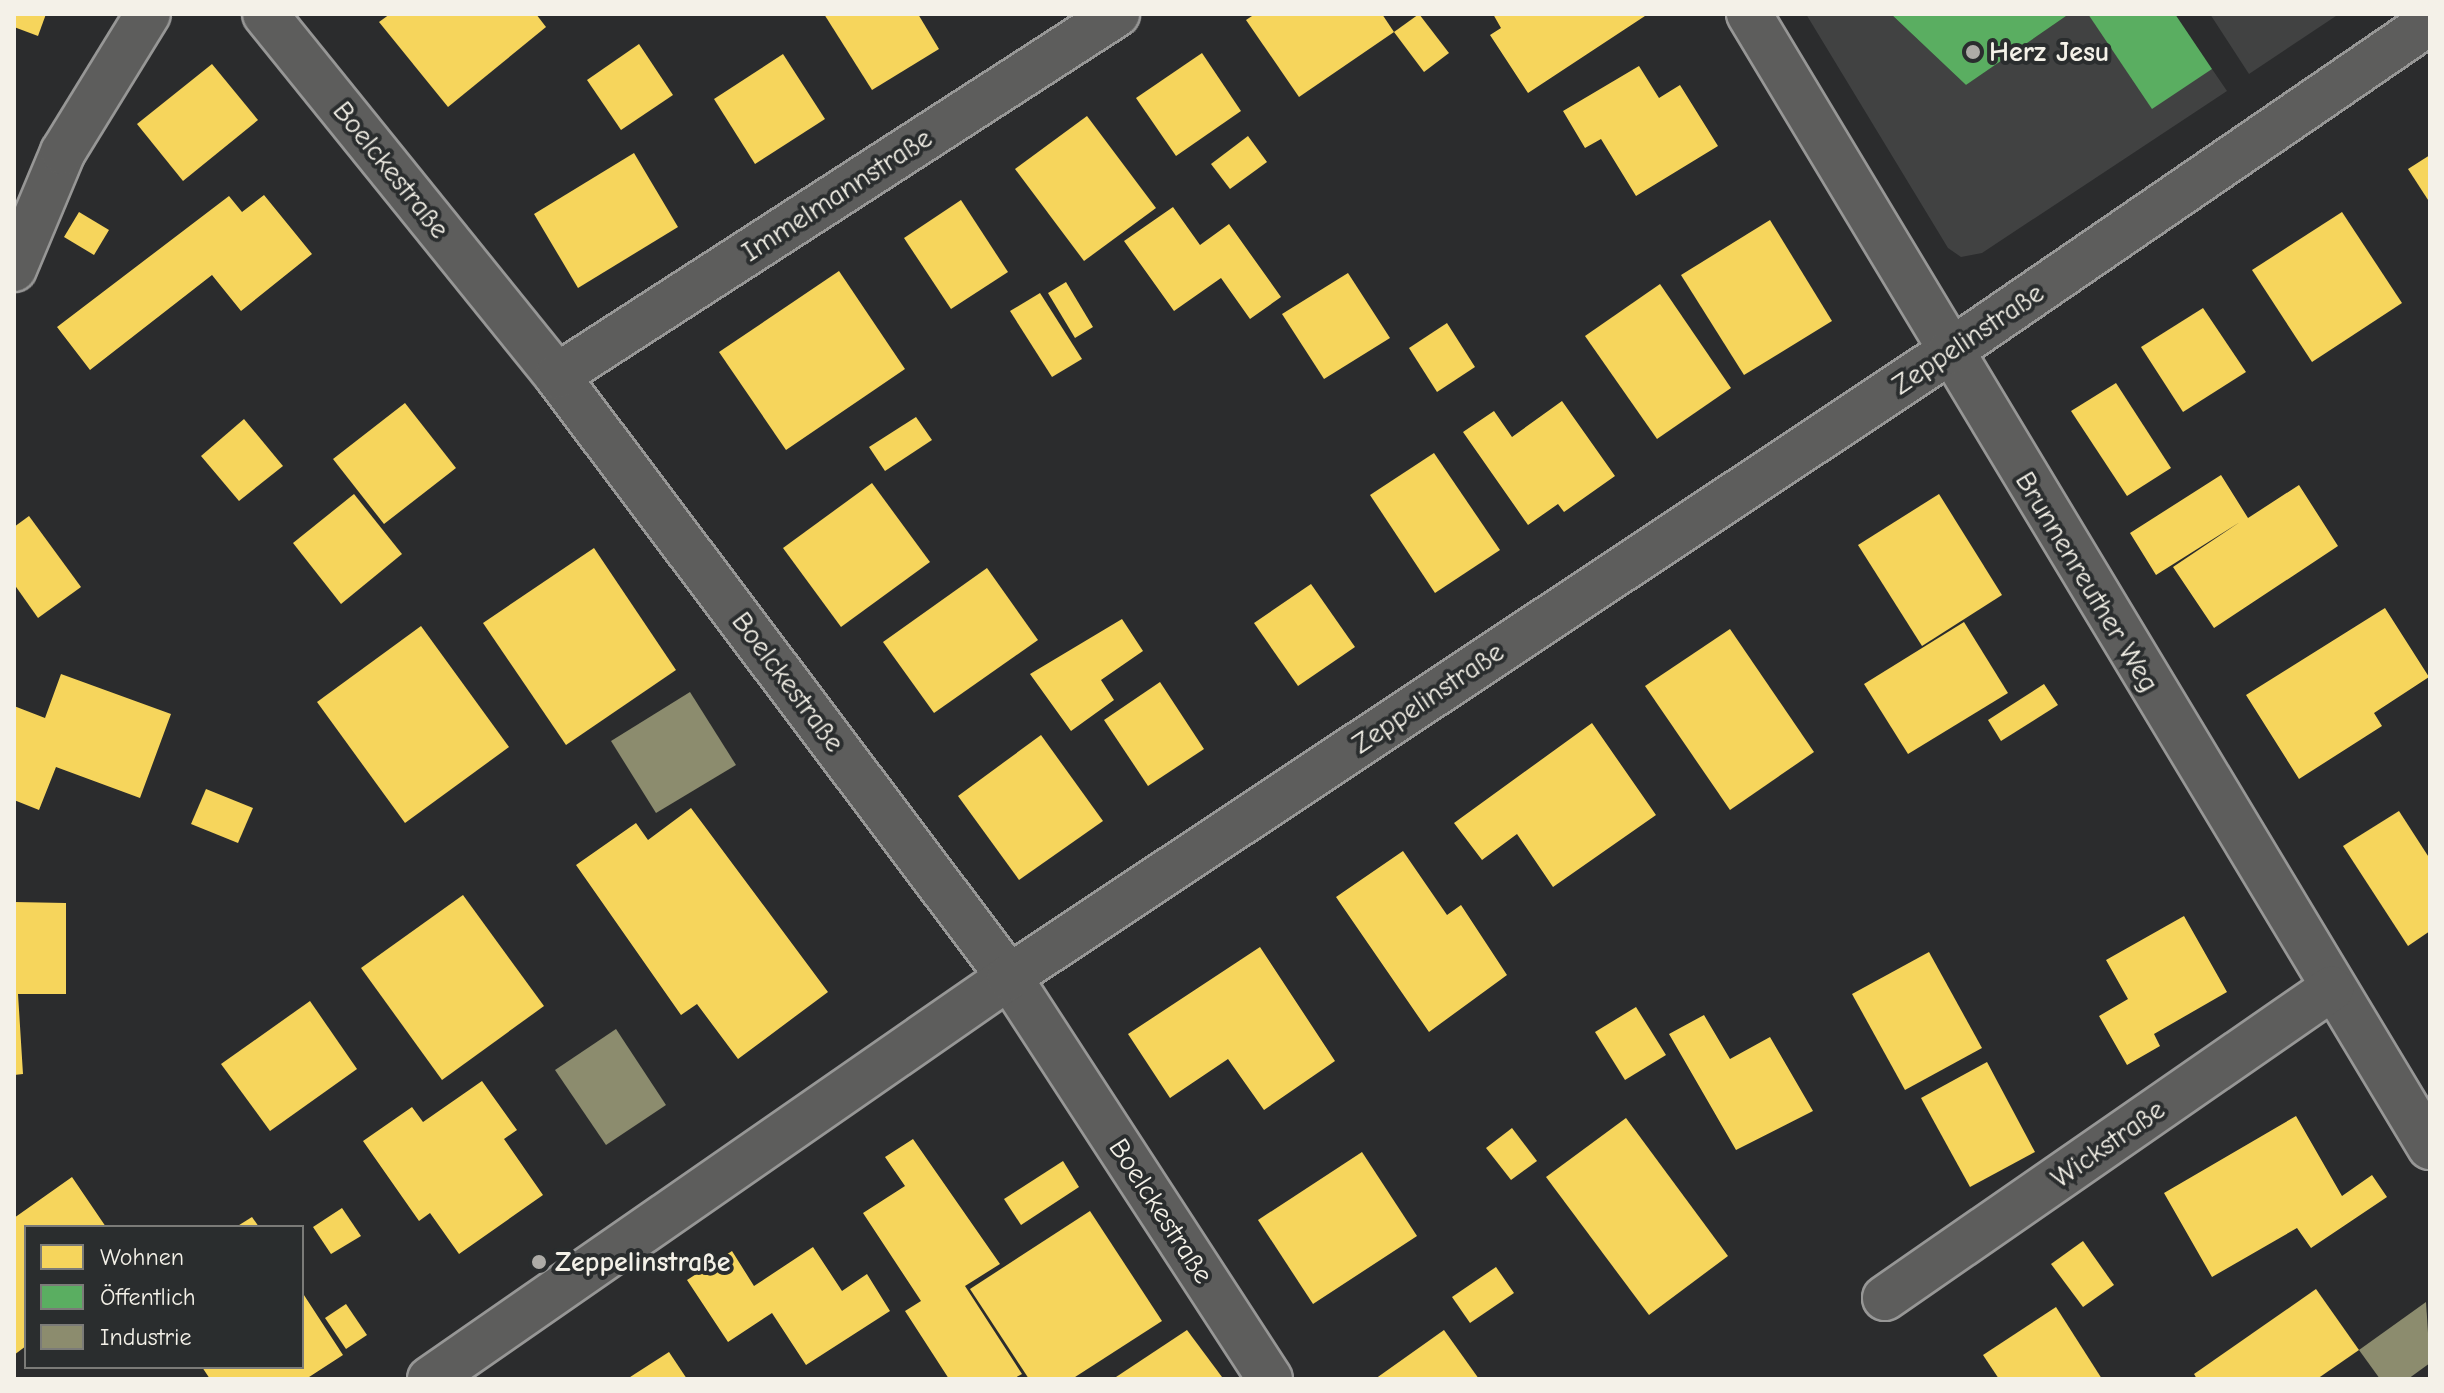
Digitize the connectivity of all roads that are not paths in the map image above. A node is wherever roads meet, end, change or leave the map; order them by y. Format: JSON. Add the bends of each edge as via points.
{"nodes":[{"id":1,"x":148,"y":14,"type":"edge"},
{"id":2,"x":265,"y":14,"type":"edge"},
{"id":3,"x":1117,"y":14,"type":"edge"},
{"id":4,"x":1749,"y":14,"type":"edge"},
{"id":5,"x":2430,"y":22,"type":"edge"},
{"id":6,"x":14,"y":269,"type":"edge"},
{"id":7,"x":1949,"y":352,"type":"junction"},
{"id":8,"x":557,"y":376,"type":"junction"},
{"id":9,"x":1009,"y":977,"type":"junction"},
{"id":10,"x":2331,"y":989,"type":"junction"},
{"id":11,"x":2430,"y":1147,"type":"edge"},
{"id":12,"x":1885,"y":1298,"type":"dead end"},
{"id":13,"x":430,"y":1379,"type":"edge"},
{"id":14,"x":1270,"y":1379,"type":"edge"}],
"edges":[{"from":1,"to":6,"type":"street","via":[[63,152]]},
{"from":2,"to":8,"type":"street","name":"Boelckestraße"},
{"from":3,"to":8,"type":"street","name":"Immelmannstraße"},
{"from":4,"to":7,"type":"street","name":"Brunnenreuther Weg"},
{"from":5,"to":7,"type":"street","name":"Zeppelinstraße"},
{"from":7,"to":9,"type":"street","name":"Zeppelinstraße"},
{"from":7,"to":10,"type":"street","name":"Brunnenreuther Weg"},
{"from":8,"to":9,"type":"street","name":"Boelckestraße"},
{"from":9,"to":13,"type":"street","name":"Zeppelinstraße"},
{"from":9,"to":14,"type":"street","name":"Boelckestraße"},
{"from":10,"to":11,"type":"street","name":"Brunnenreuther Weg"},
{"from":10,"to":12,"type":"street","name":"Wickstraße"}]}
